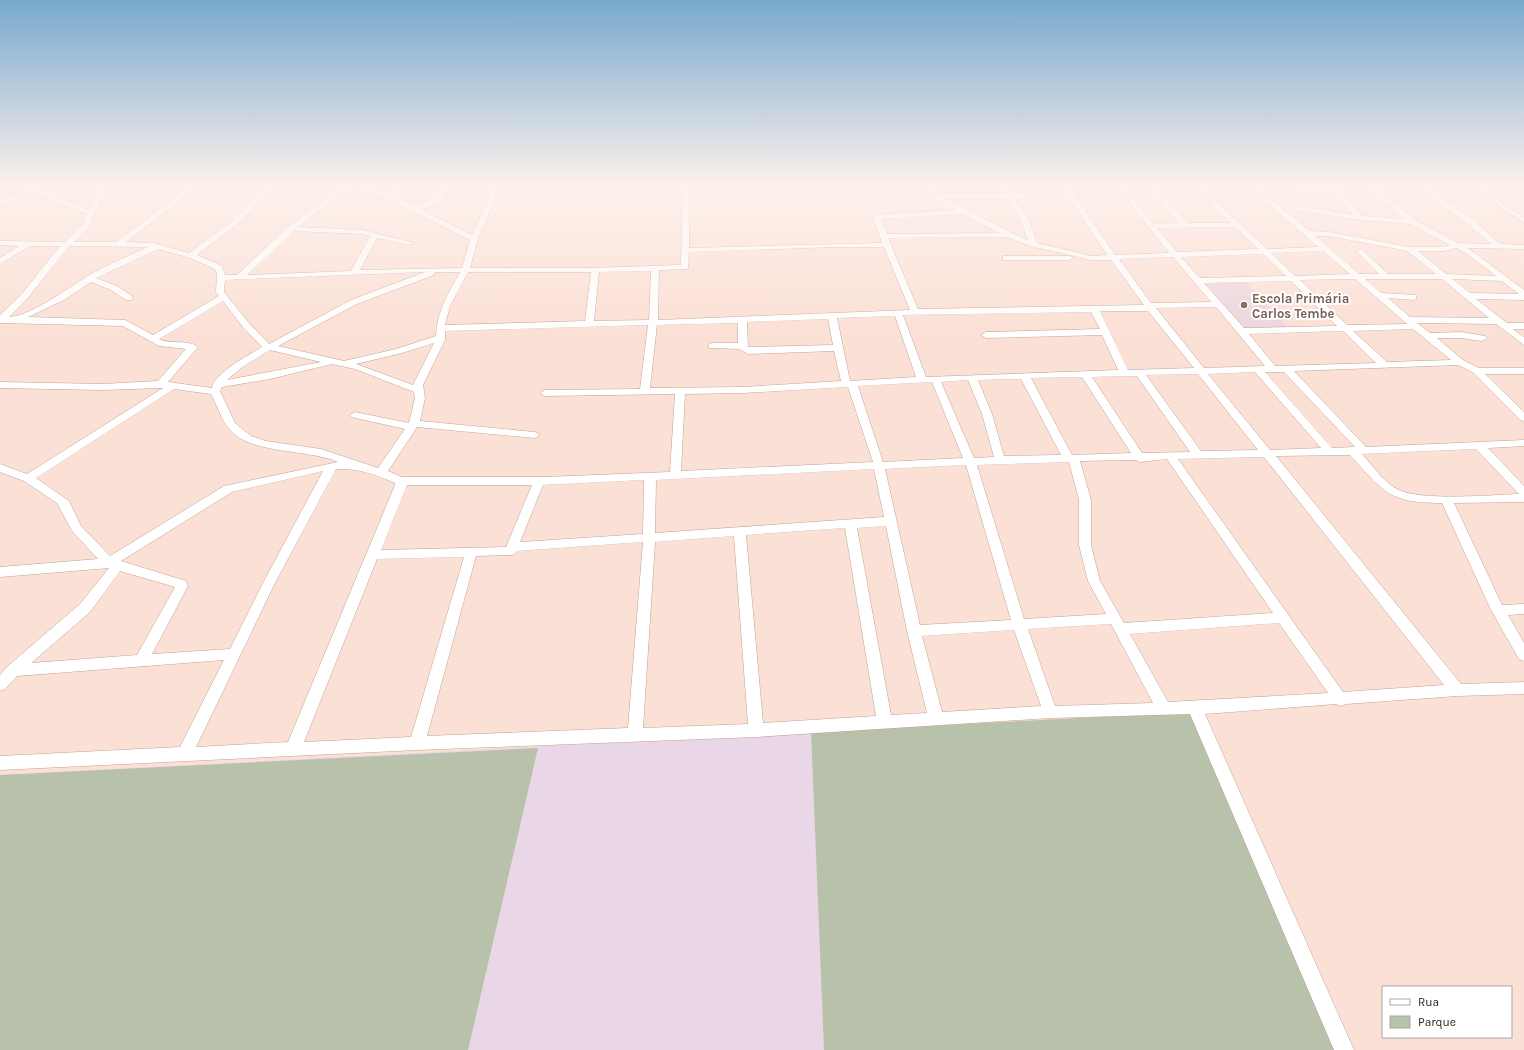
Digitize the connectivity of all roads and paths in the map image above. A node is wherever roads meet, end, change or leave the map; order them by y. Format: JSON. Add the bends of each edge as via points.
{"nodes":[{"id":1,"x":77,"y":234,"type":"edge"},
{"id":2,"x":132,"y":234,"type":"edge"},
{"id":3,"x":220,"y":234,"type":"edge"},
{"id":4,"x":287,"y":234,"type":"edge"},
{"id":5,"x":371,"y":234,"type":"edge"},
{"id":6,"x":464,"y":234,"type":"edge"},
{"id":7,"x":476,"y":234,"type":"edge"},
{"id":8,"x":685,"y":234,"type":"edge"},
{"id":9,"x":1031,"y":234,"type":"edge"},
{"id":10,"x":1097,"y":234,"type":"edge"},
{"id":11,"x":1158,"y":234,"type":"edge"},
{"id":12,"x":1248,"y":234,"type":"edge"},
{"id":13,"x":1308,"y":234,"type":"edge"},
{"id":14,"x":1329,"y":234,"type":"edge"},
{"id":15,"x":1435,"y":234,"type":"edge"},
{"id":16,"x":1484,"y":234,"type":"edge"},
{"id":17,"x":375,"y":235,"type":"junction"},
{"id":18,"x":1008,"y":235,"type":"joint"},
{"id":19,"x":884,"y":236,"type":"joint"},
{"id":20,"x":474,"y":239,"type":"junction"},
{"id":21,"x":0,"y":243,"type":"edge"},
{"id":22,"x":67,"y":243,"type":"junction"},
{"id":23,"x":410,"y":243,"type":"dead end"},
{"id":24,"x":27,"y":244,"type":"junction"},
{"id":25,"x":119,"y":244,"type":"junction"},
{"id":26,"x":1033,"y":244,"type":"junction"},
{"id":27,"x":887,"y":245,"type":"junction"},
{"id":28,"x":1457,"y":245,"type":"junction"},
{"id":29,"x":157,"y":246,"type":"junction"},
{"id":30,"x":1498,"y":246,"type":"junction"},
{"id":31,"x":1514,"y":247,"type":"junction"},
{"id":32,"x":1524,"y":247,"type":"edge"},
{"id":33,"x":1325,"y":249,"type":"junction"},
{"id":34,"x":1410,"y":249,"type":"junction"},
{"id":35,"x":686,"y":250,"type":"junction"},
{"id":36,"x":1361,"y":250,"type":"dead end"},
{"id":37,"x":1264,"y":251,"type":"junction"},
{"id":38,"x":1174,"y":254,"type":"junction"},
{"id":39,"x":1524,"y":254,"type":"edge"},
{"id":40,"x":190,"y":255,"type":"junction"},
{"id":41,"x":1112,"y":256,"type":"junction"},
{"id":42,"x":1006,"y":258,"type":"dead end"},
{"id":43,"x":1091,"y":258,"type":"junction"},
{"id":44,"x":0,"y":262,"type":"edge"},
{"id":45,"x":655,"y":268,"type":"junction"},
{"id":46,"x":595,"y":270,"type":"junction"},
{"id":47,"x":438,"y":271,"type":"junction"},
{"id":48,"x":465,"y":272,"type":"junction"},
{"id":49,"x":354,"y":274,"type":"junction"},
{"id":50,"x":1356,"y":276,"type":"junction"},
{"id":51,"x":1386,"y":276,"type":"junction"},
{"id":52,"x":1444,"y":276,"type":"junction"},
{"id":53,"x":221,"y":278,"type":"junction"},
{"id":54,"x":239,"y":278,"type":"junction"},
{"id":55,"x":1293,"y":278,"type":"junction"},
{"id":56,"x":90,"y":279,"type":"junction"},
{"id":57,"x":1506,"y":279,"type":"junction"},
{"id":58,"x":1199,"y":280,"type":"junction"},
{"id":59,"x":1378,"y":295,"type":"junction"},
{"id":60,"x":1524,"y":295,"type":"edge"},
{"id":61,"x":1468,"y":296,"type":"junction"},
{"id":62,"x":224,"y":297,"type":"junction"},
{"id":63,"x":1413,"y":297,"type":"dead end"},
{"id":64,"x":129,"y":298,"type":"dead end"},
{"id":65,"x":1220,"y":304,"type":"junction"},
{"id":66,"x":1150,"y":307,"type":"junction"},
{"id":67,"x":1095,"y":310,"type":"junction"},
{"id":68,"x":915,"y":312,"type":"junction"},
{"id":69,"x":898,"y":313,"type":"junction"},
{"id":70,"x":832,"y":317,"type":"junction"},
{"id":71,"x":0,"y":319,"type":"edge"},
{"id":72,"x":16,"y":319,"type":"junction"},
{"id":73,"x":742,"y":320,"type":"junction"},
{"id":74,"x":1408,"y":320,"type":"junction"},
{"id":75,"x":653,"y":322,"type":"junction"},
{"id":76,"x":1502,"y":323,"type":"junction"},
{"id":77,"x":589,"y":324,"type":"junction"},
{"id":78,"x":1416,"y":326,"type":"junction"},
{"id":79,"x":1524,"y":326,"type":"edge"},
{"id":80,"x":1347,"y":328,"type":"junction"},
{"id":81,"x":1242,"y":331,"type":"junction"},
{"id":82,"x":1105,"y":332,"type":"junction"},
{"id":83,"x":440,"y":333,"type":"junction"},
{"id":84,"x":986,"y":335,"type":"dead end"},
{"id":85,"x":1428,"y":336,"type":"junction"},
{"id":86,"x":1482,"y":338,"type":"dead end"},
{"id":87,"x":152,"y":339,"type":"junction"},
{"id":88,"x":1524,"y":342,"type":"edge"},
{"id":89,"x":712,"y":346,"type":"dead end"},
{"id":90,"x":742,"y":346,"type":"junction"},
{"id":91,"x":267,"y":347,"type":"junction"},
{"id":92,"x":837,"y":348,"type":"junction"},
{"id":93,"x":331,"y":362,"type":"junction"},
{"id":94,"x":1460,"y":362,"type":"junction"},
{"id":95,"x":344,"y":364,"type":"junction"},
{"id":96,"x":1385,"y":366,"type":"junction"},
{"id":97,"x":1286,"y":368,"type":"junction"},
{"id":98,"x":1272,"y":369,"type":"junction"},
{"id":99,"x":1201,"y":370,"type":"junction"},
{"id":100,"x":1258,"y":370,"type":"junction"},
{"id":101,"x":1477,"y":371,"type":"junction"},
{"id":102,"x":1524,"y":371,"type":"edge"},
{"id":103,"x":1124,"y":372,"type":"junction"},
{"id":104,"x":1139,"y":372,"type":"junction"},
{"id":105,"x":1085,"y":374,"type":"junction"},
{"id":106,"x":1024,"y":375,"type":"junction"},
{"id":107,"x":972,"y":377,"type":"junction"},
{"id":108,"x":935,"y":378,"type":"junction"},
{"id":109,"x":922,"y":379,"type":"junction"},
{"id":110,"x":161,"y":384,"type":"junction"},
{"id":111,"x":849,"y":384,"type":"junction"},
{"id":112,"x":0,"y":385,"type":"edge"},
{"id":113,"x":174,"y":385,"type":"junction"},
{"id":114,"x":216,"y":388,"type":"junction"},
{"id":115,"x":418,"y":390,"type":"junction"},
{"id":116,"x":646,"y":390,"type":"junction"},
{"id":117,"x":680,"y":390,"type":"junction"},
{"id":118,"x":545,"y":393,"type":"dead end"},
{"id":119,"x":355,"y":415,"type":"dead end"},
{"id":120,"x":1524,"y":418,"type":"edge"},
{"id":121,"x":413,"y":426,"type":"junction"},
{"id":122,"x":535,"y":435,"type":"dead end"},
{"id":123,"x":1524,"y":443,"type":"edge"},
{"id":124,"x":1478,"y":444,"type":"junction"},
{"id":125,"x":1329,"y":451,"type":"junction"},
{"id":126,"x":1359,"y":451,"type":"junction"},
{"id":127,"x":1268,"y":453,"type":"junction"},
{"id":128,"x":1199,"y":456,"type":"junction"},
{"id":129,"x":1171,"y":457,"type":"junction"},
{"id":130,"x":1071,"y":458,"type":"junction"},
{"id":131,"x":1140,"y":458,"type":"junction"},
{"id":132,"x":1000,"y":460,"type":"junction"},
{"id":133,"x":970,"y":461,"type":"junction"},
{"id":134,"x":332,"y":466,"type":"junction"},
{"id":135,"x":356,"y":466,"type":"junction"},
{"id":136,"x":879,"y":466,"type":"junction"},
{"id":137,"x":0,"y":468,"type":"edge"},
{"id":138,"x":382,"y":472,"type":"junction"},
{"id":139,"x":676,"y":474,"type":"junction"},
{"id":140,"x":650,"y":476,"type":"junction"},
{"id":141,"x":28,"y":478,"type":"junction"},
{"id":142,"x":400,"y":481,"type":"junction"},
{"id":143,"x":538,"y":481,"type":"junction"},
{"id":144,"x":1524,"y":493,"type":"edge"},
{"id":145,"x":1524,"y":498,"type":"edge"},
{"id":146,"x":1446,"y":499,"type":"junction"},
{"id":147,"x":892,"y":521,"type":"junction"},
{"id":148,"x":850,"y":524,"type":"junction"},
{"id":149,"x":740,"y":532,"type":"junction"},
{"id":150,"x":649,"y":539,"type":"junction"},
{"id":151,"x":512,"y":547,"type":"junction"},
{"id":152,"x":471,"y":553,"type":"junction"},
{"id":153,"x":372,"y":555,"type":"junction"},
{"id":154,"x":114,"y":564,"type":"junction"},
{"id":155,"x":0,"y":572,"type":"edge"},
{"id":156,"x":1524,"y":609,"type":"edge"},
{"id":157,"x":1498,"y":610,"type":"junction"},
{"id":158,"x":1284,"y":618,"type":"junction"},
{"id":159,"x":1019,"y":624,"type":"junction"},
{"id":160,"x":1117,"y":624,"type":"junction"},
{"id":161,"x":914,"y":631,"type":"junction"},
{"id":162,"x":235,"y":654,"type":"junction"},
{"id":163,"x":1524,"y":655,"type":"edge"},
{"id":164,"x":141,"y":662,"type":"junction"},
{"id":165,"x":13,"y":670,"type":"junction"},
{"id":166,"x":0,"y":685,"type":"edge"},
{"id":167,"x":1524,"y":688,"type":"edge"},
{"id":168,"x":1457,"y":690,"type":"junction"},
{"id":169,"x":1341,"y":700,"type":"junction"},
{"id":170,"x":1195,"y":708,"type":"junction"},
{"id":171,"x":1164,"y":710,"type":"junction"},
{"id":172,"x":1050,"y":712,"type":"junction"},
{"id":173,"x":936,"y":718,"type":"junction"},
{"id":174,"x":885,"y":723,"type":"junction"},
{"id":175,"x":756,"y":730,"type":"junction"},
{"id":176,"x":635,"y":735,"type":"junction"},
{"id":177,"x":417,"y":743,"type":"junction"},
{"id":178,"x":293,"y":750,"type":"junction"},
{"id":179,"x":185,"y":753,"type":"junction"},
{"id":180,"x":0,"y":763,"type":"edge"},
{"id":181,"x":1344,"y":1050,"type":"edge"}],
"edges":[{"from":1,"to":22,"type":"street"},
{"from":2,"to":25,"type":"street"},
{"from":3,"to":40,"type":"street"},
{"from":4,"to":54,"type":"street"},
{"from":5,"to":17,"type":"street"},
{"from":6,"to":20,"type":"street"},
{"from":7,"to":20,"type":"street"},
{"from":8,"to":35,"type":"street"},
{"from":9,"to":26,"type":"street"},
{"from":10,"to":41,"type":"street"},
{"from":11,"to":38,"type":"street"},
{"from":12,"to":37,"type":"street"},
{"from":13,"to":33,"type":"street"},
{"from":14,"to":34,"type":"street"},
{"from":15,"to":28,"type":"street"},
{"from":16,"to":30,"type":"street"},
{"from":17,"to":23,"type":"street"},
{"from":17,"to":49,"type":"street"},
{"from":18,"to":19,"type":"street"},
{"from":18,"to":26,"type":"street"},
{"from":19,"to":27,"type":"street"},
{"from":20,"to":48,"type":"street"},
{"from":21,"to":24,"type":"street"},
{"from":22,"to":24,"type":"street"},
{"from":22,"to":25,"type":"street"},
{"from":22,"to":71,"type":"street","via":[[24,297]]},
{"from":24,"to":44,"type":"street"},
{"from":25,"to":29,"type":"street"},
{"from":26,"to":43,"type":"street"},
{"from":27,"to":35,"type":"street"},
{"from":27,"to":68,"type":"street"},
{"from":28,"to":30,"type":"street"},
{"from":28,"to":34,"type":"street","via":[[1444,249]]},
{"from":28,"to":57,"type":"street"},
{"from":29,"to":40,"type":"street"},
{"from":29,"to":56,"type":"street"},
{"from":30,"to":31,"type":"street"},
{"from":31,"to":32,"type":"street"},
{"from":31,"to":39,"type":"street"},
{"from":33,"to":37,"type":"street"},
{"from":33,"to":50,"type":"street"},
{"from":34,"to":52,"type":"street"},
{"from":35,"to":45,"type":"street","via":[[685,267]]},
{"from":36,"to":51,"type":"street"},
{"from":37,"to":38,"type":"street"},
{"from":37,"to":55,"type":"street"},
{"from":38,"to":41,"type":"street"},
{"from":38,"to":58,"type":"street"},
{"from":40,"to":53,"type":"street","via":[[219,268]]},
{"from":41,"to":43,"type":"street"},
{"from":41,"to":66,"type":"street"},
{"from":42,"to":43,"type":"street"},
{"from":45,"to":46,"type":"street"},
{"from":45,"to":75,"type":"street"},
{"from":46,"to":48,"type":"street"},
{"from":46,"to":77,"type":"street"},
{"from":47,"to":48,"type":"street"},
{"from":47,"to":49,"type":"street"},
{"from":47,"to":91,"type":"street","via":[[354,302]]},
{"from":48,"to":83,"type":"street","via":[[446,306]]},
{"from":49,"to":54,"type":"street"},
{"from":50,"to":51,"type":"street"},
{"from":50,"to":55,"type":"street"},
{"from":50,"to":59,"type":"street"},
{"from":51,"to":52,"type":"street"},
{"from":52,"to":57,"type":"street"},
{"from":52,"to":61,"type":"street"},
{"from":53,"to":54,"type":"street"},
{"from":53,"to":62,"type":"street","via":[[220,292]]},
{"from":55,"to":58,"type":"street"},
{"from":55,"to":80,"type":"street"},
{"from":56,"to":64,"type":"street","via":[[114,288]]},
{"from":56,"to":72,"type":"street","via":[[61,298]]},
{"from":57,"to":60,"type":"street"},
{"from":58,"to":65,"type":"street"},
{"from":59,"to":63,"type":"street"},
{"from":59,"to":74,"type":"street"},
{"from":60,"to":61,"type":"street"},
{"from":61,"to":76,"type":"street"},
{"from":62,"to":87,"type":"street"},
{"from":62,"to":91,"type":"street"},
{"from":65,"to":66,"type":"street"},
{"from":65,"to":81,"type":"street"},
{"from":66,"to":67,"type":"street"},
{"from":66,"to":99,"type":"street"},
{"from":67,"to":68,"type":"street"},
{"from":67,"to":82,"type":"street"},
{"from":68,"to":69,"type":"street"},
{"from":69,"to":70,"type":"street"},
{"from":69,"to":109,"type":"street"},
{"from":70,"to":73,"type":"street"},
{"from":70,"to":92,"type":"street"},
{"from":71,"to":72,"type":"street"},
{"from":72,"to":87,"type":"street","via":[[125,322]]},
{"from":73,"to":75,"type":"street"},
{"from":73,"to":90,"type":"street"},
{"from":74,"to":76,"type":"street"},
{"from":74,"to":78,"type":"street"},
{"from":75,"to":77,"type":"street"},
{"from":75,"to":116,"type":"street"},
{"from":76,"to":79,"type":"street"},
{"from":76,"to":88,"type":"street"},
{"from":77,"to":83,"type":"street"},
{"from":78,"to":80,"type":"street"},
{"from":78,"to":85,"type":"street"},
{"from":80,"to":81,"type":"street"},
{"from":80,"to":96,"type":"street"},
{"from":81,"to":98,"type":"street"},
{"from":82,"to":84,"type":"street"},
{"from":82,"to":103,"type":"street"},
{"from":83,"to":95,"type":"street","via":[[399,352]]},
{"from":83,"to":115,"type":"street"},
{"from":85,"to":86,"type":"street","via":[[1461,335]]},
{"from":85,"to":94,"type":"street"},
{"from":87,"to":110,"type":"street","via":[[162,344],[193,348]]},
{"from":89,"to":90,"type":"street"},
{"from":90,"to":92,"type":"street","via":[[748,351]]},
{"from":91,"to":93,"type":"street"},
{"from":91,"to":114,"type":"street","via":[[248,358]]},
{"from":92,"to":111,"type":"street"},
{"from":93,"to":95,"type":"street"},
{"from":93,"to":114,"type":"street"},
{"from":94,"to":96,"type":"street"},
{"from":94,"to":101,"type":"street"},
{"from":95,"to":115,"type":"street"},
{"from":96,"to":97,"type":"street"},
{"from":97,"to":98,"type":"street"},
{"from":97,"to":126,"type":"street"},
{"from":98,"to":100,"type":"street"},
{"from":99,"to":100,"type":"street"},
{"from":99,"to":104,"type":"street"},
{"from":99,"to":127,"type":"street"},
{"from":100,"to":125,"type":"street"},
{"from":101,"to":102,"type":"street"},
{"from":101,"to":120,"type":"street"},
{"from":103,"to":104,"type":"street"},
{"from":103,"to":105,"type":"street"},
{"from":104,"to":128,"type":"street"},
{"from":105,"to":106,"type":"street"},
{"from":105,"to":131,"type":"street"},
{"from":106,"to":107,"type":"street"},
{"from":106,"to":130,"type":"street"},
{"from":107,"to":108,"type":"street"},
{"from":107,"to":132,"type":"street","via":[[987,414]]},
{"from":108,"to":109,"type":"street"},
{"from":108,"to":133,"type":"street"},
{"from":109,"to":111,"type":"street"},
{"from":110,"to":112,"type":"street","via":[[96,387]]},
{"from":110,"to":113,"type":"street"},
{"from":111,"to":117,"type":"street","via":[[743,390]]},
{"from":111,"to":136,"type":"street"},
{"from":113,"to":114,"type":"street"},
{"from":113,"to":141,"type":"street"},
{"from":114,"to":135,"type":"street","via":[[228,420],[239,433],[249,439],[331,454]]},
{"from":115,"to":121,"type":"street","via":[[420,398]]},
{"from":116,"to":117,"type":"street"},
{"from":116,"to":118,"type":"street"},
{"from":117,"to":139,"type":"street"},
{"from":119,"to":121,"type":"street"},
{"from":121,"to":122,"type":"street"},
{"from":121,"to":138,"type":"street"},
{"from":123,"to":124,"type":"street"},
{"from":124,"to":126,"type":"street"},
{"from":124,"to":144,"type":"street"},
{"from":125,"to":126,"type":"street"},
{"from":125,"to":127,"type":"street"},
{"from":126,"to":146,"type":"street","via":[[1396,493],[1406,497]]},
{"from":127,"to":128,"type":"street"},
{"from":127,"to":168,"type":"street"},
{"from":128,"to":129,"type":"street"},
{"from":129,"to":131,"type":"street"},
{"from":129,"to":158,"type":"street"},
{"from":130,"to":131,"type":"street"},
{"from":130,"to":132,"type":"street"},
{"from":130,"to":160,"type":"street","via":[[1085,500],[1085,545],[1094,581]]},
{"from":132,"to":133,"type":"street"},
{"from":133,"to":136,"type":"street"},
{"from":133,"to":159,"type":"street"},
{"from":134,"to":135,"type":"street"},
{"from":134,"to":154,"type":"street","via":[[228,489]]},
{"from":134,"to":162,"type":"street"},
{"from":135,"to":138,"type":"street"},
{"from":136,"to":139,"type":"street"},
{"from":136,"to":147,"type":"street"},
{"from":137,"to":141,"type":"street"},
{"from":138,"to":142,"type":"street"},
{"from":139,"to":140,"type":"street"},
{"from":140,"to":143,"type":"street"},
{"from":140,"to":150,"type":"street"},
{"from":141,"to":154,"type":"street","via":[[65,504],[76,528]]},
{"from":142,"to":143,"type":"street"},
{"from":142,"to":153,"type":"street","via":[[401,485]]},
{"from":143,"to":151,"type":"street"},
{"from":145,"to":146,"type":"street"},
{"from":146,"to":157,"type":"street"},
{"from":147,"to":148,"type":"street"},
{"from":147,"to":161,"type":"street"},
{"from":148,"to":149,"type":"street"},
{"from":148,"to":174,"type":"street"},
{"from":149,"to":150,"type":"street"},
{"from":149,"to":175,"type":"street"},
{"from":150,"to":151,"type":"street"},
{"from":150,"to":176,"type":"street"},
{"from":151,"to":152,"type":"street","via":[[511,551]]},
{"from":152,"to":153,"type":"street"},
{"from":152,"to":177,"type":"street"},
{"from":153,"to":178,"type":"street"},
{"from":154,"to":155,"type":"street"},
{"from":154,"to":164,"type":"street","via":[[182,586]]},
{"from":154,"to":165,"type":"street","via":[[85,608]]},
{"from":156,"to":157,"type":"street"},
{"from":157,"to":163,"type":"street"},
{"from":158,"to":160,"type":"street"},
{"from":158,"to":169,"type":"street"},
{"from":159,"to":160,"type":"street"},
{"from":159,"to":161,"type":"street"},
{"from":159,"to":172,"type":"street"},
{"from":160,"to":171,"type":"street"},
{"from":161,"to":173,"type":"street"},
{"from":162,"to":164,"type":"street"},
{"from":162,"to":179,"type":"street"},
{"from":164,"to":165,"type":"street"},
{"from":165,"to":166,"type":"street"},
{"from":167,"to":168,"type":"street"},
{"from":168,"to":169,"type":"street"},
{"from":169,"to":170,"type":"street"},
{"from":170,"to":171,"type":"street"},
{"from":170,"to":181,"type":"street"},
{"from":171,"to":172,"type":"street"},
{"from":172,"to":173,"type":"street"},
{"from":173,"to":174,"type":"street"},
{"from":174,"to":175,"type":"street"},
{"from":175,"to":176,"type":"street"},
{"from":176,"to":177,"type":"street"},
{"from":177,"to":178,"type":"street"},
{"from":178,"to":179,"type":"street"},
{"from":179,"to":180,"type":"street"}]}
